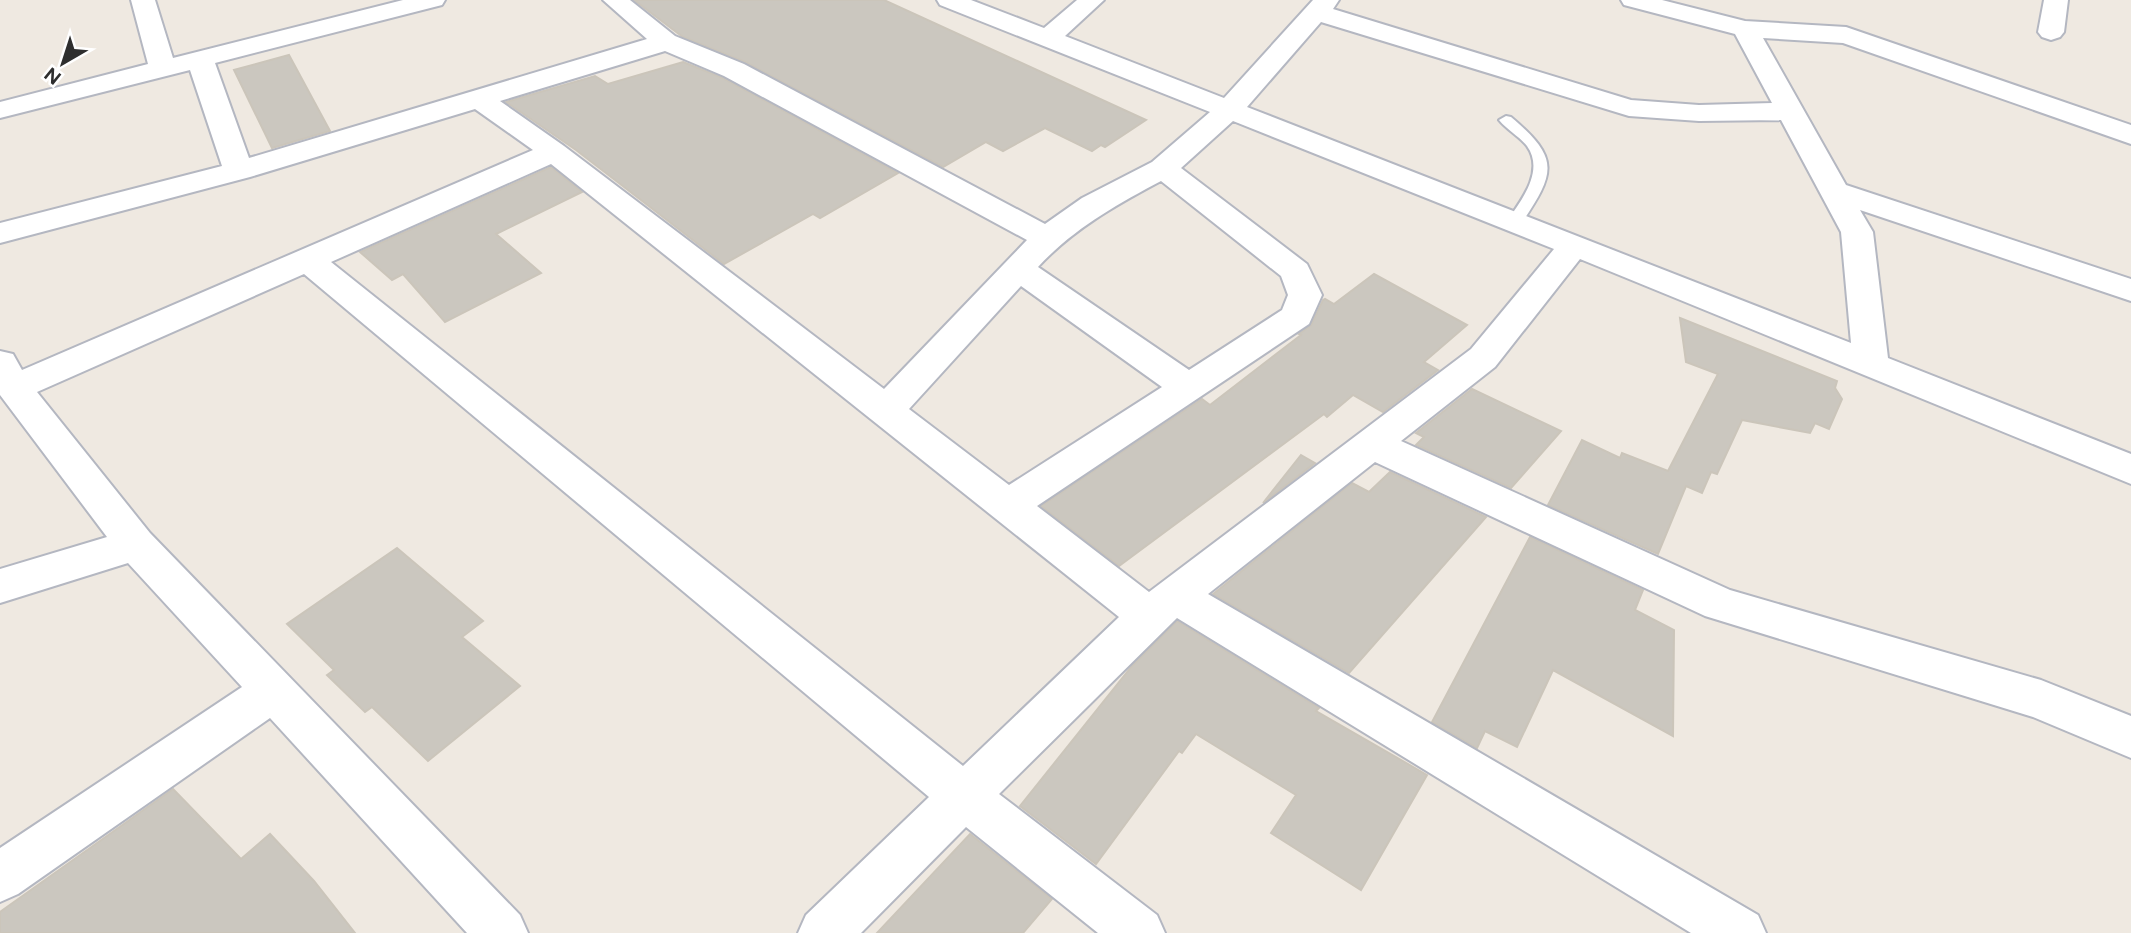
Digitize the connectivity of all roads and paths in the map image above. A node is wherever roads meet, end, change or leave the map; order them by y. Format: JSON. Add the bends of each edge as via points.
{"nodes":[{"id":1,"x":144,"y":0,"type":"edge"},
{"id":2,"x":433,"y":0,"type":"edge"},
{"id":3,"x":615,"y":0,"type":"edge"},
{"id":4,"x":949,"y":0,"type":"edge"},
{"id":5,"x":1092,"y":0,"type":"edge"},
{"id":6,"x":1633,"y":0,"type":"edge"},
{"id":7,"x":2056,"y":0,"type":"edge"},
{"id":8,"x":1321,"y":6,"type":"edge"},
{"id":9,"x":1695,"y":7,"type":"edge"},
{"id":10,"x":341,"y":11,"type":"edge"},
{"id":11,"x":1745,"y":29,"type":"junction"},
{"id":12,"x":2051,"y":32,"type":"dead end"},
{"id":13,"x":1048,"y":38,"type":"junction"},
{"id":14,"x":666,"y":42,"type":"junction"},
{"id":15,"x":200,"y":59,"type":"junction"},
{"id":16,"x":163,"y":69,"type":"junction"},
{"id":17,"x":481,"y":100,"type":"junction"},
{"id":18,"x":0,"y":110,"type":"edge"},
{"id":19,"x":1229,"y":110,"type":"junction"},
{"id":20,"x":1789,"y":111,"type":"junction"},
{"id":21,"x":1506,"y":120,"type":"dead end"},
{"id":22,"x":2131,"y":135,"type":"edge"},
{"id":23,"x":554,"y":152,"type":"junction"},
{"id":24,"x":1164,"y":168,"type":"junction"},
{"id":25,"x":239,"y":171,"type":"junction"},
{"id":26,"x":1837,"y":192,"type":"junction"},
{"id":27,"x":1515,"y":221,"type":"junction"},
{"id":28,"x":0,"y":233,"type":"edge"},
{"id":29,"x":1046,"y":238,"type":"junction"},
{"id":30,"x":1574,"y":245,"type":"junction"},
{"id":31,"x":308,"y":260,"type":"junction"},
{"id":32,"x":1017,"y":268,"type":"junction"},
{"id":33,"x":2131,"y":290,"type":"edge"},
{"id":34,"x":1871,"y":365,"type":"junction"},
{"id":35,"x":7,"y":376,"type":"edge"},
{"id":36,"x":1189,"y":388,"type":"junction"},
{"id":37,"x":886,"y":410,"type":"junction"},
{"id":38,"x":1370,"y":443,"type":"junction"},
{"id":39,"x":2131,"y":470,"type":"edge"},
{"id":40,"x":1009,"y":505,"type":"junction"},
{"id":41,"x":136,"y":544,"type":"junction"},
{"id":42,"x":0,"y":586,"type":"edge"},
{"id":43,"x":1162,"y":606,"type":"junction"},
{"id":44,"x":275,"y":689,"type":"junction"},
{"id":45,"x":2131,"y":737,"type":"edge"},
{"id":46,"x":964,"y":796,"type":"junction"},
{"id":47,"x":0,"y":877,"type":"edge"},
{"id":48,"x":502,"y":933,"type":"edge"},
{"id":49,"x":824,"y":933,"type":"edge"},
{"id":50,"x":1139,"y":933,"type":"edge"},
{"id":51,"x":1740,"y":933,"type":"edge"}],
"edges":[{"from":1,"to":16,"type":"street"},
{"from":2,"to":10,"type":"street"},
{"from":3,"to":14,"type":"street"},
{"from":4,"to":13,"type":"street"},
{"from":5,"to":13,"type":"street"},
{"from":6,"to":9,"type":"street"},
{"from":7,"to":12,"type":"street"},
{"from":8,"to":19,"type":"street"},
{"from":8,"to":20,"type":"street","via":[[1629,108],[1699,113]]},
{"from":9,"to":11,"type":"street"},
{"from":10,"to":15,"type":"street"},
{"from":11,"to":20,"type":"street"},
{"from":11,"to":22,"type":"street","via":[[1846,34]]},
{"from":13,"to":19,"type":"street"},
{"from":14,"to":17,"type":"street"},
{"from":14,"to":29,"type":"street","via":[[734,70]]},
{"from":15,"to":16,"type":"street"},
{"from":15,"to":25,"type":"street"},
{"from":16,"to":18,"type":"street"},
{"from":17,"to":23,"type":"street"},
{"from":17,"to":25,"type":"street"},
{"from":19,"to":24,"type":"street"},
{"from":19,"to":27,"type":"street"},
{"from":20,"to":26,"type":"street"},
{"from":21,"to":27,"type":"lane","via":[[1535,147],[1542,165],[1537,185]]},
{"from":23,"to":31,"type":"street"},
{"from":23,"to":37,"type":"street"},
{"from":24,"to":29,"type":"street","via":[[1093,205]]},
{"from":24,"to":36,"type":"street","via":[[1295,271],[1305,295],[1297,316]]},
{"from":25,"to":28,"type":"street"},
{"from":26,"to":33,"type":"street"},
{"from":26,"to":34,"type":"street","via":[[1861,248]]},
{"from":27,"to":30,"type":"street"},
{"from":29,"to":32,"type":"street"},
{"from":30,"to":34,"type":"street"},
{"from":30,"to":38,"type":"street","via":[[1483,358]]},
{"from":31,"to":35,"type":"street"},
{"from":31,"to":46,"type":"street"},
{"from":32,"to":36,"type":"street"},
{"from":32,"to":37,"type":"street"},
{"from":34,"to":39,"type":"street"},
{"from":35,"to":41,"type":"street"},
{"from":36,"to":40,"type":"street"},
{"from":37,"to":40,"type":"street"},
{"from":38,"to":43,"type":"street"},
{"from":38,"to":45,"type":"street","via":[[1720,604],[2040,700]]},
{"from":40,"to":43,"type":"street"},
{"from":41,"to":42,"type":"street"},
{"from":41,"to":44,"type":"street"},
{"from":43,"to":46,"type":"street"},
{"from":43,"to":51,"type":"street"},
{"from":44,"to":47,"type":"street"},
{"from":44,"to":48,"type":"street"},
{"from":46,"to":49,"type":"street"},
{"from":46,"to":50,"type":"street"}]}
